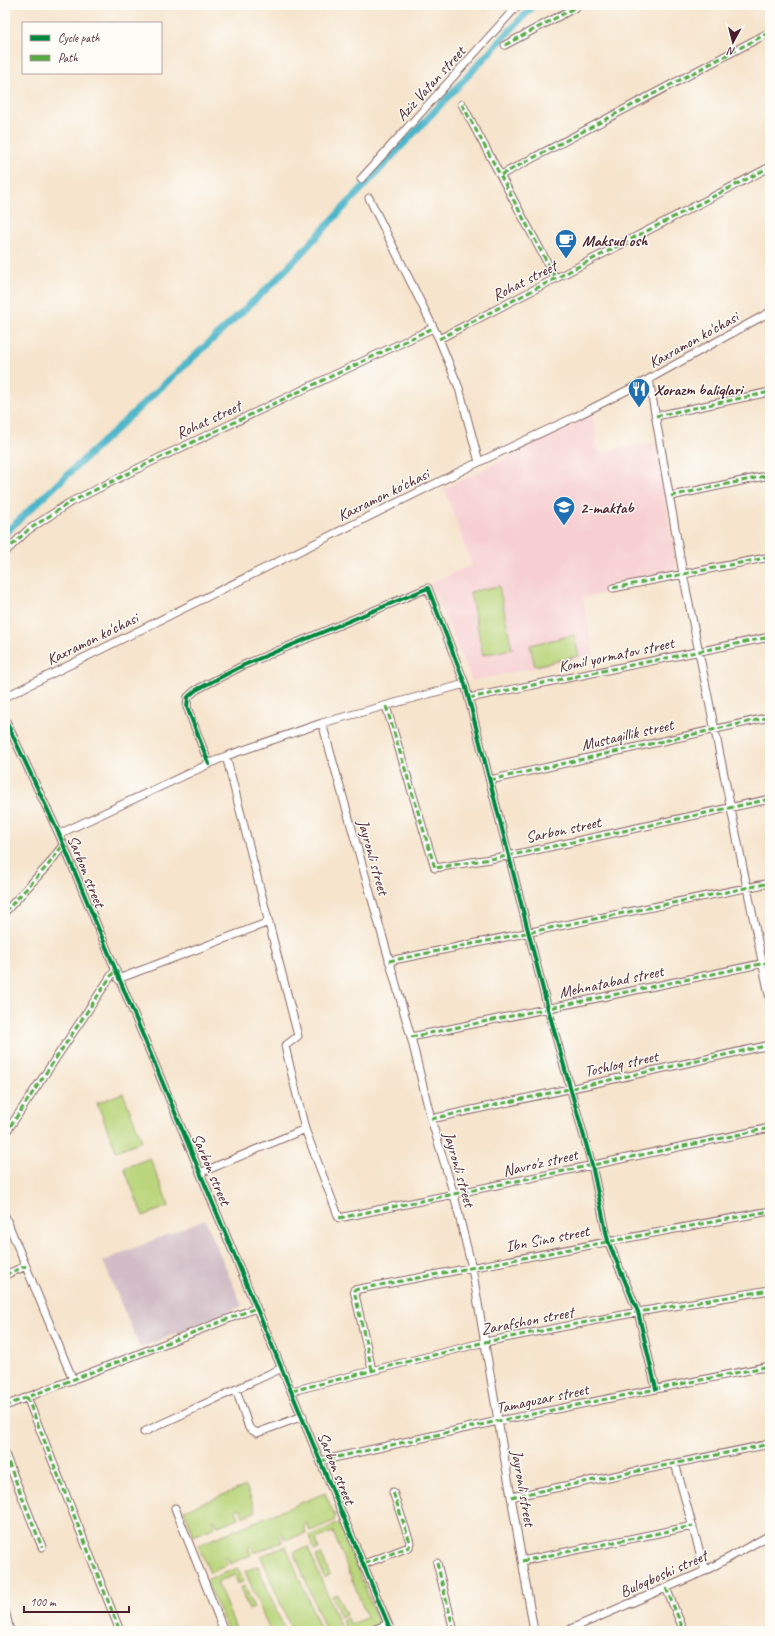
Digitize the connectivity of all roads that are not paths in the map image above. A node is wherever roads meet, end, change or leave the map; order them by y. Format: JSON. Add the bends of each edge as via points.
{"nodes":[{"id":1,"x":518,"y":5,"type":"edge"},
{"id":2,"x":580,"y":5,"type":"edge"},
{"id":3,"x":770,"y":32,"type":"edge"},
{"id":4,"x":505,"y":45,"type":"dead end"},
{"id":5,"x":462,"y":104,"type":"dead end"},
{"id":6,"x":770,"y":167,"type":"edge"},
{"id":7,"x":501,"y":175,"type":"junction"},
{"id":8,"x":361,"y":179,"type":"dead end"},
{"id":9,"x":369,"y":198,"type":"dead end"},
{"id":10,"x":556,"y":279,"type":"junction"},
{"id":11,"x":770,"y":312,"type":"edge"},
{"id":12,"x":433,"y":328,"type":"junction"},
{"id":13,"x":439,"y":339,"type":"junction"},
{"id":14,"x":649,"y":379,"type":"junction"},
{"id":15,"x":770,"y":392,"type":"edge"},
{"id":16,"x":656,"y":416,"type":"junction"},
{"id":17,"x":479,"y":462,"type":"junction"},
{"id":18,"x":770,"y":475,"type":"edge"},
{"id":19,"x":671,"y":496,"type":"junction"},
{"id":20,"x":5,"y":552,"type":"edge"},
{"id":21,"x":770,"y":557,"type":"edge"},
{"id":22,"x":683,"y":574,"type":"junction"},
{"id":23,"x":612,"y":588,"type":"dead end"},
{"id":24,"x":770,"y":637,"type":"edge"},
{"id":25,"x":700,"y":651,"type":"junction"},
{"id":26,"x":465,"y":684,"type":"junction"},
{"id":27,"x":5,"y":697,"type":"edge"},
{"id":28,"x":469,"y":698,"type":"junction"},
{"id":29,"x":386,"y":706,"type":"junction"},
{"id":30,"x":770,"y":717,"type":"edge"},
{"id":31,"x":5,"y":719,"type":"edge"},
{"id":32,"x":322,"y":724,"type":"junction"},
{"id":33,"x":715,"y":728,"type":"junction"},
{"id":34,"x":226,"y":756,"type":"junction"},
{"id":35,"x":209,"y":764,"type":"junction"},
{"id":36,"x":490,"y":780,"type":"junction"},
{"id":37,"x":770,"y":799,"type":"edge"},
{"id":38,"x":731,"y":807,"type":"junction"},
{"id":39,"x":58,"y":834,"type":"junction"},
{"id":40,"x":63,"y":845,"type":"junction"},
{"id":41,"x":508,"y":856,"type":"junction"},
{"id":42,"x":770,"y":882,"type":"edge"},
{"id":43,"x":748,"y":887,"type":"junction"},
{"id":44,"x":5,"y":912,"type":"edge"},
{"id":45,"x":269,"y":922,"type":"junction"},
{"id":46,"x":530,"y":933,"type":"junction"},
{"id":47,"x":389,"y":961,"type":"junction"},
{"id":48,"x":767,"y":963,"type":"edge"},
{"id":49,"x":115,"y":970,"type":"junction"},
{"id":50,"x":118,"y":979,"type":"junction"},
{"id":51,"x":770,"y":1000,"type":"edge"},
{"id":52,"x":548,"y":1009,"type":"junction"},
{"id":53,"x":411,"y":1037,"type":"junction"},
{"id":54,"x":770,"y":1045,"type":"edge"},
{"id":55,"x":571,"y":1088,"type":"junction"},
{"id":56,"x":431,"y":1120,"type":"junction"},
{"id":57,"x":770,"y":1128,"type":"edge"},
{"id":58,"x":305,"y":1129,"type":"junction"},
{"id":59,"x":5,"y":1134,"type":"edge"},
{"id":60,"x":592,"y":1165,"type":"junction"},
{"id":61,"x":200,"y":1173,"type":"junction"},
{"id":62,"x":454,"y":1196,"type":"junction"},
{"id":63,"x":770,"y":1211,"type":"edge"},
{"id":64,"x":5,"y":1216,"type":"edge"},
{"id":65,"x":608,"y":1241,"type":"junction"},
{"id":66,"x":26,"y":1266,"type":"junction"},
{"id":67,"x":472,"y":1268,"type":"junction"},
{"id":68,"x":5,"y":1275,"type":"edge"},
{"id":69,"x":770,"y":1290,"type":"edge"},
{"id":70,"x":256,"y":1308,"type":"junction"},
{"id":71,"x":638,"y":1312,"type":"junction"},
{"id":72,"x":486,"y":1342,"type":"junction"},
{"id":73,"x":770,"y":1366,"type":"edge"},
{"id":74,"x":282,"y":1368,"type":"junction"},
{"id":75,"x":372,"y":1370,"type":"junction"},
{"id":76,"x":73,"y":1380,"type":"junction"},
{"id":77,"x":656,"y":1389,"type":"junction"},
{"id":78,"x":236,"y":1390,"type":"junction"},
{"id":79,"x":292,"y":1391,"type":"junction"},
{"id":80,"x":27,"y":1397,"type":"junction"},
{"id":81,"x":5,"y":1406,"type":"edge"},
{"id":82,"x":303,"y":1416,"type":"junction"},
{"id":83,"x":498,"y":1421,"type":"junction"},
{"id":84,"x":144,"y":1432,"type":"dead end"},
{"id":85,"x":770,"y":1444,"type":"edge"},
{"id":86,"x":5,"y":1454,"type":"edge"},
{"id":87,"x":320,"y":1461,"type":"junction"},
{"id":88,"x":675,"y":1464,"type":"junction"},
{"id":89,"x":393,"y":1492,"type":"dead end"},
{"id":90,"x":512,"y":1497,"type":"junction"},
{"id":91,"x":175,"y":1508,"type":"dead end"},
{"id":92,"x":692,"y":1526,"type":"junction"},
{"id":93,"x":770,"y":1535,"type":"edge"},
{"id":94,"x":42,"y":1547,"type":"dead end"},
{"id":95,"x":522,"y":1561,"type":"junction"},
{"id":96,"x":437,"y":1563,"type":"dead end"},
{"id":97,"x":364,"y":1564,"type":"junction"},
{"id":98,"x":705,"y":1570,"type":"junction"},
{"id":99,"x":666,"y":1588,"type":"junction"},
{"id":100,"x":5,"y":1610,"type":"edge"},
{"id":101,"x":390,"y":1628,"type":"edge"},
{"id":102,"x":10,"y":1631,"type":"edge"},
{"id":103,"x":120,"y":1631,"type":"edge"},
{"id":104,"x":224,"y":1631,"type":"edge"},
{"id":105,"x":371,"y":1631,"type":"edge"},
{"id":106,"x":454,"y":1631,"type":"edge"},
{"id":107,"x":534,"y":1631,"type":"edge"},
{"id":108,"x":566,"y":1631,"type":"edge"},
{"id":109,"x":684,"y":1631,"type":"edge"}],
"edges":[{"from":1,"to":8,"type":"street","name":"Aziz Vatan street"},
{"from":2,"to":4,"type":"street"},
{"from":3,"to":7,"type":"street"},
{"from":5,"to":7,"type":"street"},
{"from":6,"to":10,"type":"street","name":"Rohat street"},
{"from":7,"to":10,"type":"street"},
{"from":9,"to":12,"type":"street"},
{"from":10,"to":13,"type":"street","name":"Rohat street"},
{"from":11,"to":14,"type":"street","name":"Kaxramon ko'chasi"},
{"from":12,"to":13,"type":"street"},
{"from":12,"to":20,"type":"street","name":"Rohat street","via":[[69,503],[28,530]]},
{"from":13,"to":17,"type":"street","via":[[460,388]]},
{"from":14,"to":16,"type":"street"},
{"from":14,"to":17,"type":"street","name":"Kaxramon ko'chasi","via":[[578,416]]},
{"from":15,"to":16,"type":"street"},
{"from":16,"to":19,"type":"street"},
{"from":17,"to":27,"type":"street","name":"Kaxramon ko'chasi"},
{"from":18,"to":19,"type":"street"},
{"from":19,"to":22,"type":"street"},
{"from":21,"to":22,"type":"street"},
{"from":22,"to":23,"type":"street"},
{"from":22,"to":25,"type":"street"},
{"from":24,"to":25,"type":"street","name":"Komil yormatov street"},
{"from":25,"to":28,"type":"street","name":"Komil yormatov street"},
{"from":25,"to":33,"type":"street"},
{"from":26,"to":28,"type":"street"},
{"from":26,"to":29,"type":"street"},
{"from":26,"to":35,"type":"street","via":[[428,588],[244,665],[196,690],[188,697],[187,707]]},
{"from":28,"to":36,"type":"street"},
{"from":29,"to":32,"type":"street"},
{"from":29,"to":41,"type":"street","name":"Sarbon street","via":[[435,868]]},
{"from":30,"to":33,"type":"street","name":"Mustaqillik street"},
{"from":31,"to":39,"type":"street","name":"Sarbon street"},
{"from":32,"to":34,"type":"street"},
{"from":32,"to":47,"type":"street","name":"Jayronli street"},
{"from":33,"to":36,"type":"street","name":"Mustaqillik street"},
{"from":33,"to":38,"type":"street"},
{"from":34,"to":35,"type":"street"},
{"from":34,"to":45,"type":"street"},
{"from":35,"to":39,"type":"street"},
{"from":36,"to":41,"type":"street"},
{"from":37,"to":38,"type":"street","name":"Sarbon street"},
{"from":38,"to":41,"type":"street","name":"Sarbon street"},
{"from":38,"to":43,"type":"street"},
{"from":39,"to":40,"type":"street","name":"Sarbon street"},
{"from":40,"to":44,"type":"street"},
{"from":40,"to":49,"type":"street","name":"Sarbon street"},
{"from":41,"to":46,"type":"street"},
{"from":42,"to":43,"type":"street"},
{"from":43,"to":46,"type":"street"},
{"from":43,"to":48,"type":"street"},
{"from":45,"to":50,"type":"street"},
{"from":45,"to":58,"type":"street","via":[[298,1036],[285,1046]]},
{"from":46,"to":47,"type":"street"},
{"from":46,"to":52,"type":"street"},
{"from":47,"to":53,"type":"street","name":"Jayronli street"},
{"from":48,"to":51,"type":"street"},
{"from":48,"to":52,"type":"street","name":"Mehnatаbаd street"},
{"from":49,"to":50,"type":"street","name":"Sarbon street"},
{"from":49,"to":59,"type":"street"},
{"from":50,"to":61,"type":"street","name":"Sarbon street"},
{"from":52,"to":53,"type":"street","name":"Mehnatаbаd street"},
{"from":52,"to":55,"type":"street"},
{"from":53,"to":56,"type":"street","name":"Jayronli street"},
{"from":54,"to":55,"type":"street","name":"Toshloq street"},
{"from":55,"to":56,"type":"street","name":"Toshloq street"},
{"from":55,"to":60,"type":"street"},
{"from":56,"to":62,"type":"street","name":"Jayronli street"},
{"from":57,"to":60,"type":"street","name":"Navro'z street"},
{"from":58,"to":61,"type":"street"},
{"from":58,"to":62,"type":"street","name":"Navro'z street","via":[[340,1218]]},
{"from":60,"to":62,"type":"street","name":"Navro'z street"},
{"from":60,"to":65,"type":"street"},
{"from":61,"to":70,"type":"street","name":"Sarbon street"},
{"from":62,"to":67,"type":"street","name":"Jayronli street"},
{"from":63,"to":65,"type":"street","name":"Ibn Sino street"},
{"from":64,"to":66,"type":"street"},
{"from":65,"to":67,"type":"street","name":"Ibn Sino street"},
{"from":65,"to":71,"type":"street"},
{"from":66,"to":68,"type":"street"},
{"from":66,"to":76,"type":"street"},
{"from":67,"to":72,"type":"street","name":"Jayronli street"},
{"from":67,"to":75,"type":"street","name":"Ibn Sino street","via":[[354,1290]]},
{"from":69,"to":71,"type":"street","name":"Zarafshon street"},
{"from":70,"to":74,"type":"street","name":"Sarbon street"},
{"from":70,"to":76,"type":"street"},
{"from":71,"to":72,"type":"street","name":"Zarafshon street"},
{"from":71,"to":77,"type":"street"},
{"from":72,"to":75,"type":"street","name":"Zarafshon street"},
{"from":72,"to":83,"type":"street","name":"Jayronli street"},
{"from":73,"to":77,"type":"street","name":"Tamaguzar street"},
{"from":74,"to":78,"type":"street"},
{"from":74,"to":79,"type":"street","name":"Sarbon street"},
{"from":75,"to":79,"type":"street","name":"Zarafshon street"},
{"from":76,"to":80,"type":"street"},
{"from":77,"to":83,"type":"street","name":"Tamaguzar street"},
{"from":78,"to":82,"type":"street","via":[[249,1428],[257,1433]]},
{"from":78,"to":84,"type":"street"},
{"from":79,"to":82,"type":"street","name":"Sarbon street"},
{"from":80,"to":81,"type":"street"},
{"from":80,"to":103,"type":"street"},
{"from":82,"to":87,"type":"street","name":"Sarbon street"},
{"from":83,"to":87,"type":"street","name":"Tamaguzar street"},
{"from":83,"to":90,"type":"street","name":"Jayronli street"},
{"from":85,"to":88,"type":"street"},
{"from":86,"to":94,"type":"street"},
{"from":87,"to":97,"type":"street","name":"Sarbon street"},
{"from":88,"to":90,"type":"street"},
{"from":88,"to":92,"type":"street"},
{"from":89,"to":97,"type":"street","via":[[410,1542],[409,1547]]},
{"from":90,"to":95,"type":"street","name":"Jayronli street"},
{"from":91,"to":104,"type":"street"},
{"from":92,"to":95,"type":"street"},
{"from":92,"to":98,"type":"street"},
{"from":93,"to":98,"type":"street","name":"Buloqboshi street"},
{"from":95,"to":107,"type":"street","name":"Jayronli street"},
{"from":96,"to":106,"type":"street"},
{"from":97,"to":101,"type":"street","name":"Sarbon street"},
{"from":98,"to":99,"type":"street","name":"Buloqboshi street"},
{"from":99,"to":108,"type":"street","name":"Buloqboshi street"},
{"from":99,"to":109,"type":"street"},
{"from":100,"to":102,"type":"street"},
{"from":101,"to":105,"type":"street"}]}
